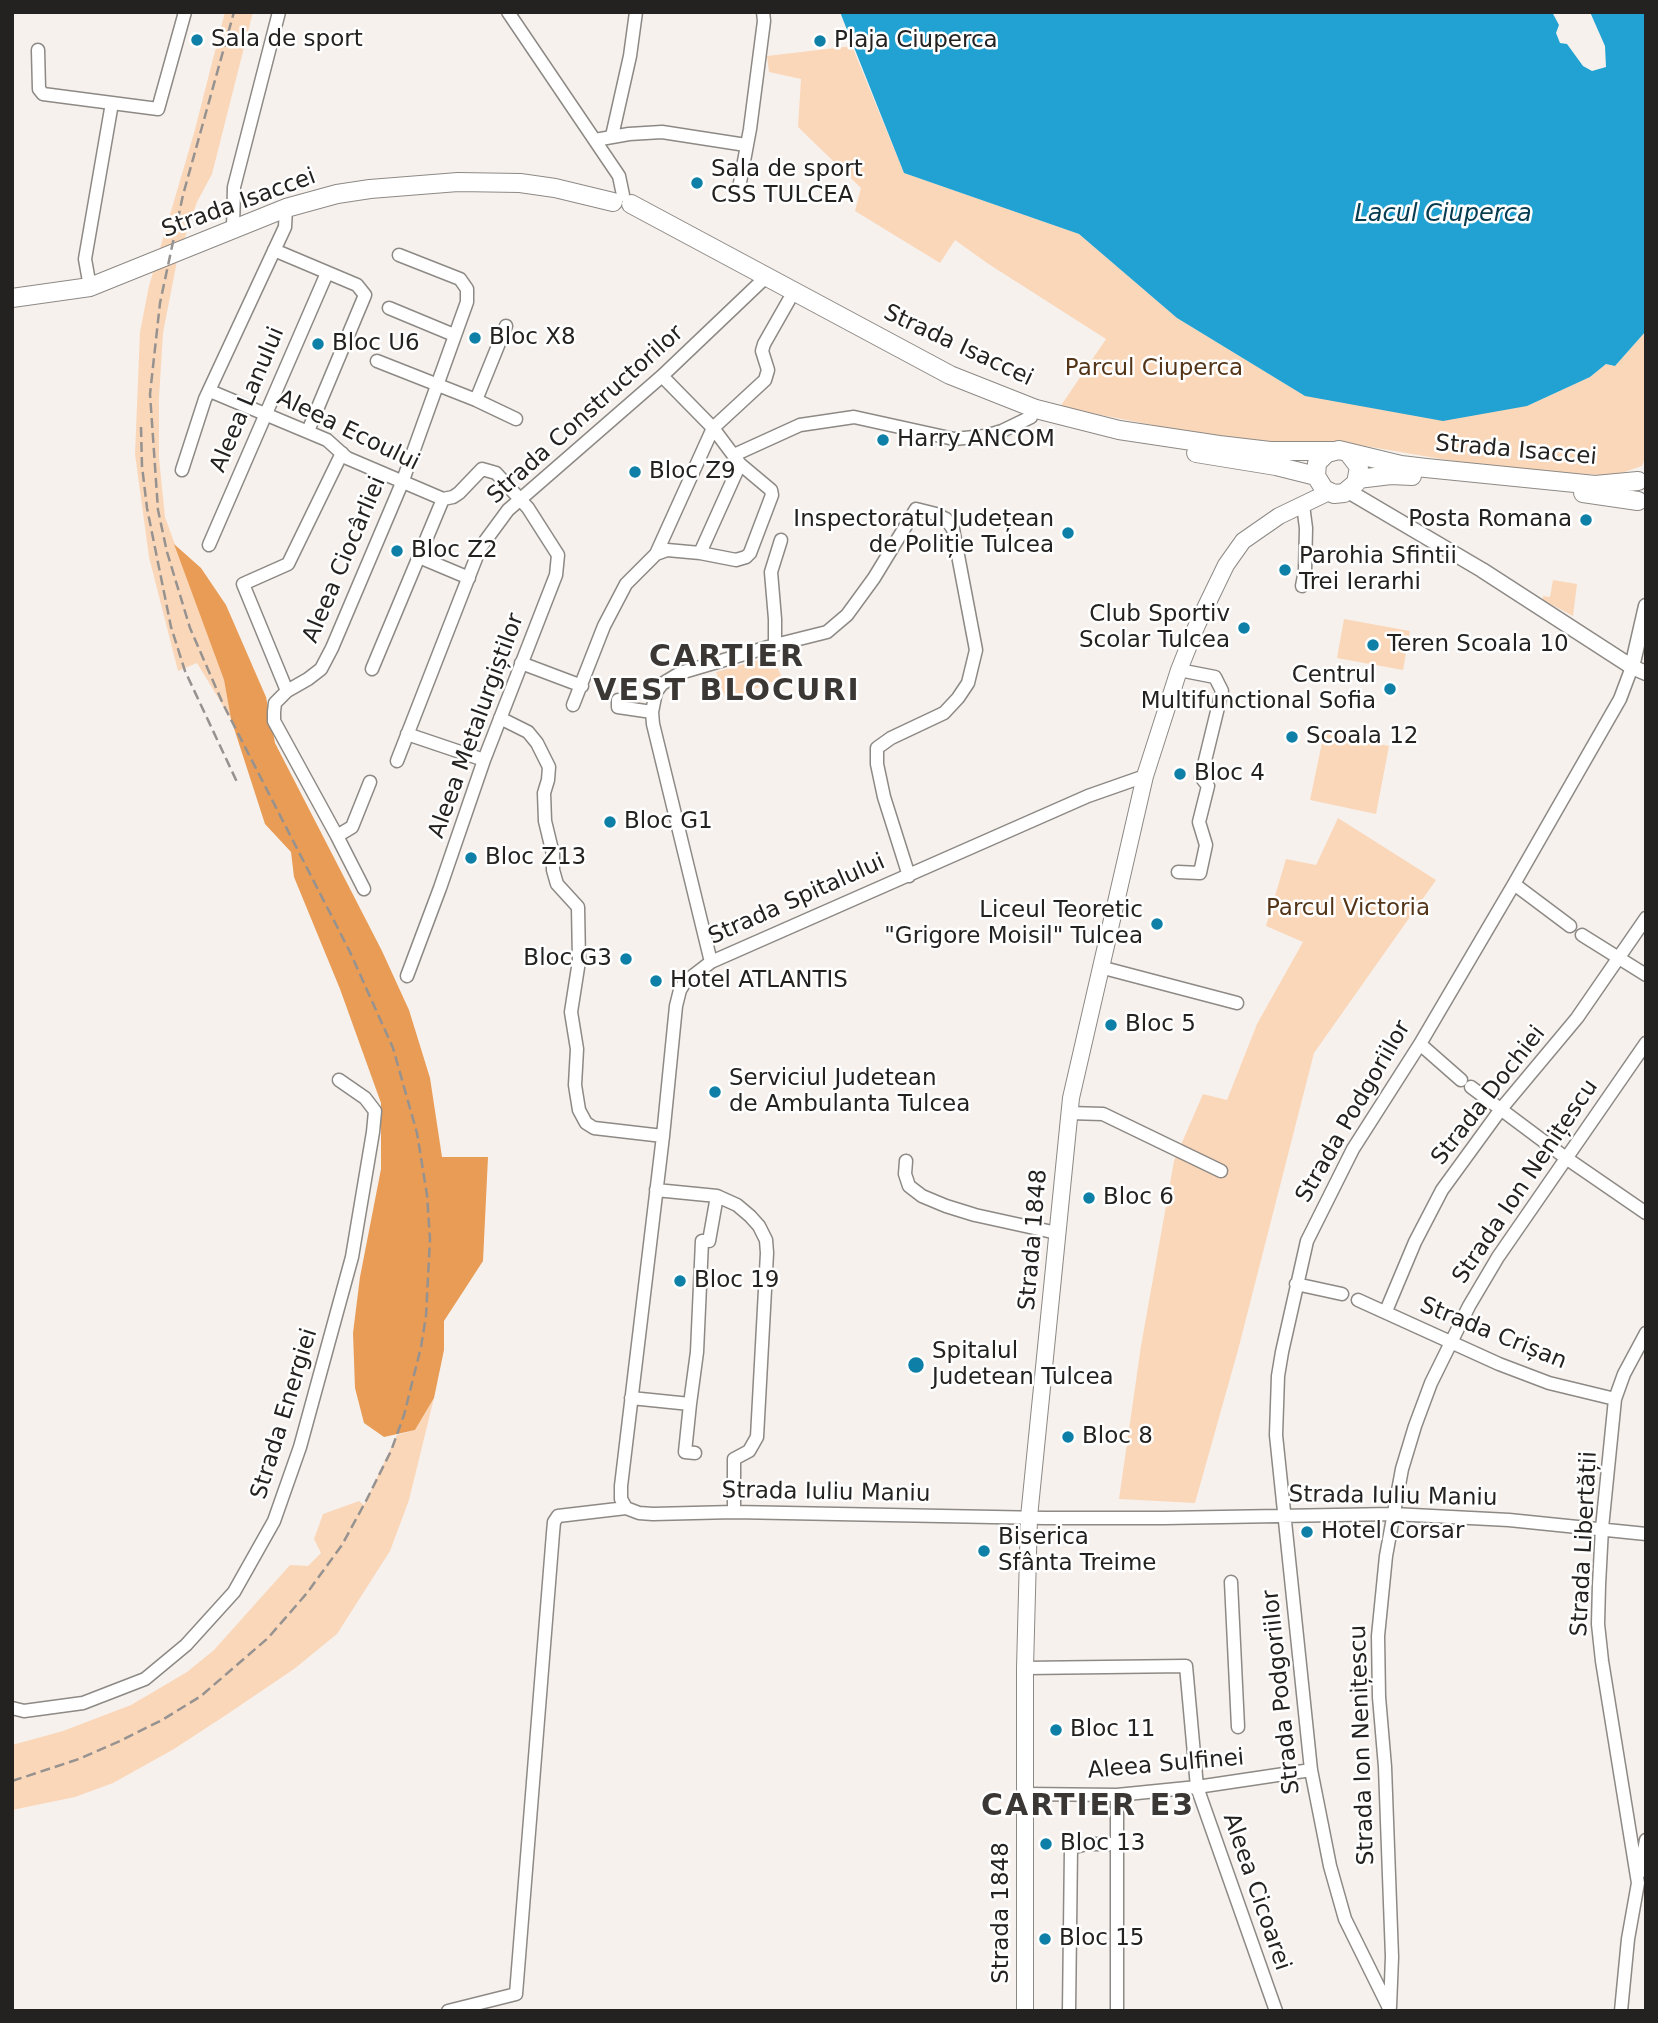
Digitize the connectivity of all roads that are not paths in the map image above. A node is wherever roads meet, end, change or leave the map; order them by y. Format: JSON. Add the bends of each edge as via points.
{"nodes":[{"id":1,"x":185,"y":12,"type":"edge"},
{"id":2,"x":279,"y":12,"type":"edge"},
{"id":3,"x":508,"y":12,"type":"edge"},
{"id":4,"x":636,"y":12,"type":"edge"},
{"id":5,"x":763,"y":12,"type":"edge"},
{"id":6,"x":38,"y":50,"type":"dead end"},
{"id":7,"x":113,"y":103,"type":"junction"},
{"id":8,"x":611,"y":136,"type":"junction"},
{"id":9,"x":595,"y":140,"type":"junction"},
{"id":10,"x":746,"y":145,"type":"junction"},
{"id":11,"x":739,"y":188,"type":"dead end"},
{"id":12,"x":623,"y":203,"type":"junction"},
{"id":13,"x":286,"y":208,"type":"junction"},
{"id":14,"x":233,"y":229,"type":"junction"},
{"id":15,"x":274,"y":250,"type":"junction"},
{"id":16,"x":399,"y":255,"type":"dead end"},
{"id":17,"x":327,"y":273,"type":"junction"},
{"id":18,"x":764,"y":280,"type":"junction"},
{"id":19,"x":90,"y":287,"type":"junction"},
{"id":20,"x":12,"y":298,"type":"edge"},
{"id":21,"x":789,"y":300,"type":"junction"},
{"id":22,"x":389,"y":308,"type":"dead end"},
{"id":23,"x":506,"y":326,"type":"dead end"},
{"id":24,"x":454,"y":335,"type":"junction"},
{"id":25,"x":377,"y":361,"type":"dead end"},
{"id":26,"x":662,"y":376,"type":"junction"},
{"id":27,"x":435,"y":386,"type":"junction"},
{"id":28,"x":210,"y":391,"type":"junction"},
{"id":29,"x":476,"y":400,"type":"junction"},
{"id":30,"x":265,"y":413,"type":"junction"},
{"id":31,"x":1031,"y":417,"type":"junction"},
{"id":32,"x":516,"y":419,"type":"dead end"},
{"id":33,"x":713,"y":428,"type":"junction"},
{"id":34,"x":308,"y":431,"type":"junction"},
{"id":35,"x":1341,"y":452,"type":"junction"},
{"id":36,"x":342,"y":453,"type":"junction"},
{"id":37,"x":737,"y":460,"type":"junction"},
{"id":38,"x":182,"y":470,"type":"dead end"},
{"id":39,"x":1642,"y":477,"type":"edge"},
{"id":40,"x":402,"y":483,"type":"junction"},
{"id":41,"x":1321,"y":483,"type":"junction"},
{"id":42,"x":1353,"y":485,"type":"junction"},
{"id":43,"x":520,"y":497,"type":"junction"},
{"id":44,"x":443,"y":499,"type":"junction"},
{"id":45,"x":1303,"y":505,"type":"junction"},
{"id":46,"x":1642,"y":505,"type":"edge"},
{"id":47,"x":1279,"y":516,"type":"junction"},
{"id":48,"x":781,"y":540,"type":"dead end"},
{"id":49,"x":209,"y":545,"type":"dead end"},
{"id":50,"x":700,"y":553,"type":"junction"},
{"id":51,"x":656,"y":554,"type":"junction"},
{"id":52,"x":419,"y":557,"type":"junction"},
{"id":53,"x":469,"y":578,"type":"junction"},
{"id":54,"x":1302,"y":586,"type":"dead end"},
{"id":55,"x":1646,"y":606,"type":"edge"},
{"id":56,"x":775,"y":645,"type":"junction"},
{"id":57,"x":521,"y":663,"type":"junction"},
{"id":58,"x":372,"y":669,"type":"dead end"},
{"id":59,"x":1179,"y":670,"type":"junction"},
{"id":60,"x":1639,"y":670,"type":"edge"},
{"id":61,"x":582,"y":686,"type":"junction"},
{"id":62,"x":287,"y":691,"type":"junction"},
{"id":63,"x":618,"y":700,"type":"dead end"},
{"id":64,"x":573,"y":705,"type":"dead end"},
{"id":65,"x":652,"y":712,"type":"junction"},
{"id":66,"x":500,"y":718,"type":"junction"},
{"id":67,"x":407,"y":734,"type":"junction"},
{"id":68,"x":484,"y":760,"type":"junction"},
{"id":69,"x":397,"y":761,"type":"dead end"},
{"id":70,"x":1145,"y":776,"type":"junction"},
{"id":71,"x":370,"y":782,"type":"dead end"},
{"id":72,"x":337,"y":836,"type":"junction"},
{"id":73,"x":1178,"y":872,"type":"dead end"},
{"id":74,"x":909,"y":876,"type":"junction"},
{"id":75,"x":1514,"y":884,"type":"junction"},
{"id":76,"x":364,"y":889,"type":"dead end"},
{"id":77,"x":1646,"y":918,"type":"edge"},
{"id":78,"x":1570,"y":926,"type":"dead end"},
{"id":79,"x":1582,"y":935,"type":"dead end"},
{"id":80,"x":1619,"y":960,"type":"junction"},
{"id":81,"x":711,"y":962,"type":"junction"},
{"id":82,"x":1100,"y":967,"type":"junction"},
{"id":83,"x":1646,"y":975,"type":"edge"},
{"id":84,"x":407,"y":976,"type":"dead end"},
{"id":85,"x":1237,"y":1003,"type":"dead end"},
{"id":86,"x":1646,"y":1043,"type":"edge"},
{"id":87,"x":1420,"y":1044,"type":"junction"},
{"id":88,"x":339,"y":1080,"type":"dead end"},
{"id":89,"x":1501,"y":1109,"type":"junction"},
{"id":90,"x":1069,"y":1113,"type":"junction"},
{"id":91,"x":663,"y":1136,"type":"junction"},
{"id":92,"x":1566,"y":1158,"type":"junction"},
{"id":93,"x":906,"y":1161,"type":"dead end"},
{"id":94,"x":1221,"y":1171,"type":"dead end"},
{"id":95,"x":656,"y":1190,"type":"junction"},
{"id":96,"x":717,"y":1196,"type":"junction"},
{"id":97,"x":1646,"y":1213,"type":"edge"},
{"id":98,"x":1057,"y":1233,"type":"junction"},
{"id":99,"x":1296,"y":1284,"type":"junction"},
{"id":100,"x":1342,"y":1294,"type":"dead end"},
{"id":101,"x":1358,"y":1300,"type":"dead end"},
{"id":102,"x":1386,"y":1311,"type":"junction"},
{"id":103,"x":1646,"y":1333,"type":"edge"},
{"id":104,"x":1449,"y":1343,"type":"junction"},
{"id":105,"x":1641,"y":1350,"type":"edge"},
{"id":106,"x":631,"y":1398,"type":"junction"},
{"id":107,"x":1615,"y":1399,"type":"junction"},
{"id":108,"x":690,"y":1404,"type":"junction"},
{"id":109,"x":695,"y":1453,"type":"dead end"},
{"id":110,"x":626,"y":1508,"type":"junction"},
{"id":111,"x":734,"y":1513,"type":"junction"},
{"id":112,"x":1393,"y":1514,"type":"junction"},
{"id":113,"x":1284,"y":1516,"type":"junction"},
{"id":114,"x":1029,"y":1517,"type":"junction"},
{"id":115,"x":1602,"y":1528,"type":"junction"},
{"id":116,"x":1646,"y":1534,"type":"edge"},
{"id":117,"x":1231,"y":1582,"type":"dead end"},
{"id":118,"x":1025,"y":1668,"type":"junction"},
{"id":119,"x":12,"y":1709,"type":"edge"},
{"id":120,"x":1238,"y":1727,"type":"dead end"},
{"id":121,"x":1311,"y":1770,"type":"junction"},
{"id":122,"x":1197,"y":1787,"type":"junction"},
{"id":123,"x":1024,"y":1794,"type":"junction"},
{"id":124,"x":1117,"y":1795,"type":"junction"},
{"id":125,"x":1646,"y":1840,"type":"edge"},
{"id":126,"x":1117,"y":1844,"type":"junction"},
{"id":127,"x":1638,"y":1883,"type":"junction"},
{"id":128,"x":1390,"y":2010,"type":"edge"},
{"id":129,"x":448,"y":2011,"type":"edge"},
{"id":130,"x":1025,"y":2011,"type":"edge"},
{"id":131,"x":1069,"y":2011,"type":"edge"},
{"id":132,"x":1117,"y":2011,"type":"edge"},
{"id":133,"x":1276,"y":2011,"type":"edge"},
{"id":134,"x":1621,"y":2011,"type":"edge"}],
"edges":[{"from":1,"to":7,"type":"street","via":[[158,109]]},
{"from":2,"to":14,"type":"street","via":[[234,187]]},
{"from":3,"to":9,"type":"street"},
{"from":4,"to":8,"type":"street"},
{"from":5,"to":10,"type":"street"},
{"from":6,"to":7,"type":"street","via":[[43,94]]},
{"from":7,"to":19,"type":"street","via":[[85,259]]},
{"from":8,"to":9,"type":"street"},
{"from":8,"to":10,"type":"street","via":[[662,132]]},
{"from":9,"to":12,"type":"street","via":[[619,176]]},
{"from":10,"to":11,"type":"street"},
{"from":12,"to":13,"type":"main road","name":"Strada Isaccei","via":[[520,183],[458,182],[370,189]]},
{"from":12,"to":18,"type":"main road","name":"Strada Isaccei"},
{"from":13,"to":14,"type":"main road","name":"Strada Isaccei"},
{"from":13,"to":15,"type":"street","via":[[285,227]]},
{"from":14,"to":19,"type":"main road","name":"Strada Isaccei"},
{"from":15,"to":17,"type":"street"},
{"from":15,"to":28,"type":"street"},
{"from":16,"to":24,"type":"street","name":"Aleea Ciocârliei","via":[[465,284],[467,302]]},
{"from":17,"to":30,"type":"street","name":"Aleea Lanului"},
{"from":17,"to":34,"type":"street","via":[[357,285],[365,300]]},
{"from":18,"to":21,"type":"main road","name":"Strada Isaccei"},
{"from":18,"to":26,"type":"street","name":"Strada Constructorilor"},
{"from":18,"to":35,"type":"main road","name":"Strada Isaccei","via":[[950,375],[1036,409],[1106,427],[1219,445]]},
{"from":19,"to":20,"type":"main road","name":"Strada Isaccei"},
{"from":21,"to":31,"type":"main road","name":"Strada Isaccei","via":[[937,379]]},
{"from":21,"to":33,"type":"street","via":[[764,344],[765,380]]},
{"from":22,"to":24,"type":"street"},
{"from":23,"to":29,"type":"street"},
{"from":24,"to":27,"type":"street","name":"Aleea Ciocârliei"},
{"from":25,"to":27,"type":"street"},
{"from":26,"to":33,"type":"street"},
{"from":26,"to":43,"type":"street","name":"Strada Constructorilor"},
{"from":27,"to":29,"type":"street"},
{"from":27,"to":40,"type":"street","name":"Aleea Ciocârliei"},
{"from":28,"to":30,"type":"street","name":"Aleea Ecoului"},
{"from":28,"to":38,"type":"street"},
{"from":29,"to":32,"type":"street"},
{"from":30,"to":34,"type":"street","name":"Aleea Ecoului"},
{"from":30,"to":49,"type":"street","name":"Aleea Lanului"},
{"from":31,"to":37,"type":"street","via":[[985,436],[954,439],[854,417],[800,425]]},
{"from":31,"to":41,"type":"main road","name":"Strada Isaccei","via":[[1117,441],[1276,466]]},
{"from":33,"to":37,"type":"street"},
{"from":33,"to":51,"type":"street"},
{"from":34,"to":36,"type":"street","name":"Aleea Ecoului"},
{"from":35,"to":39,"type":"main road","name":"Strada Isaccei","via":[[1401,465],[1595,485]]},
{"from":35,"to":41,"type":"main road","via":[[1321,457],[1315,470]]},
{"from":35,"to":42,"type":"main road","via":[[1357,462]]},
{"from":36,"to":40,"type":"street","name":"Aleea Ecoului"},
{"from":36,"to":62,"type":"street","name":"Aleea Ciocârliei","via":[[288,564],[243,584]]},
{"from":37,"to":50,"type":"street"},
{"from":37,"to":50,"type":"street","via":[[768,486],[772,495],[750,553],[736,560]]},
{"from":39,"to":46,"type":"main road","name":"Strada Isaccei","via":[[1635,491]]},
{"from":40,"to":44,"type":"street","name":"Aleea Ecoului"},
{"from":40,"to":62,"type":"street","name":"Aleea Ciocârliei","via":[[321,669]]},
{"from":41,"to":42,"type":"main road","name":"Strada Isaccei","via":[[1339,494]]},
{"from":41,"to":45,"type":"main road"},
{"from":41,"to":47,"type":"main road"},
{"from":42,"to":46,"type":"main road","name":"Strada Isaccei","via":[[1399,475],[1594,494]]},
{"from":42,"to":60,"type":"street"},
{"from":43,"to":44,"type":"street","via":[[496,473],[482,469],[459,493]]},
{"from":43,"to":53,"type":"street","name":"Strada Constructorilor","via":[[480,548]]},
{"from":43,"to":57,"type":"street","name":"Aleea Metalurgiștilor","via":[[559,563]]},
{"from":44,"to":52,"type":"street"},
{"from":45,"to":47,"type":"main road"},
{"from":45,"to":54,"type":"street","via":[[1306,571]]},
{"from":47,"to":59,"type":"main road","via":[[1235,550]]},
{"from":48,"to":56,"type":"street","via":[[771,572]]},
{"from":50,"to":51,"type":"street","via":[[667,550]]},
{"from":51,"to":61,"type":"street","via":[[626,584],[614,605]]},
{"from":52,"to":53,"type":"street"},
{"from":52,"to":58,"type":"street"},
{"from":53,"to":67,"type":"street","name":"Strada Constructorilor"},
{"from":55,"to":60,"type":"street","name":"Strada Podgoriilor"},
{"from":56,"to":65,"type":"street","via":[[669,678],[656,692]]},
{"from":56,"to":74,"type":"street","via":[[827,632],[847,615],[916,509],[946,519],[953,529],[976,650],[974,666],[963,691],[944,713],[891,738],[876,753],[884,797]]},
{"from":57,"to":61,"type":"street"},
{"from":57,"to":66,"type":"street","name":"Aleea Metalurgiștilor"},
{"from":59,"to":70,"type":"main road"},
{"from":59,"to":73,"type":"street","via":[[1214,677],[1222,691],[1201,777],[1208,786],[1199,822],[1206,845],[1200,873]]},
{"from":60,"to":75,"type":"street","name":"Strada Podgoriilor"},
{"from":61,"to":64,"type":"street"},
{"from":62,"to":72,"type":"street","via":[[275,703],[274,721]]},
{"from":63,"to":65,"type":"street","via":[[618,707]]},
{"from":65,"to":81,"type":"street"},
{"from":66,"to":68,"type":"street","name":"Aleea Metalurgiștilor"},
{"from":66,"to":91,"type":"street","via":[[528,732],[549,767],[545,821],[555,878],[578,907],[579,961],[570,1012],[578,1049],[575,1093],[579,1110],[594,1128]]},
{"from":67,"to":68,"type":"street"},
{"from":67,"to":69,"type":"street","name":"Strada Constructorilor"},
{"from":68,"to":84,"type":"street","name":"Aleea Metalurgiștilor"},
{"from":70,"to":74,"type":"street","name":"Strada Spitalului","via":[[1088,796]]},
{"from":70,"to":82,"type":"main road","name":"Strada 1848"},
{"from":71,"to":72,"type":"street","via":[[352,827]]},
{"from":72,"to":76,"type":"street"},
{"from":74,"to":81,"type":"street","name":"Strada Spitalului"},
{"from":75,"to":78,"type":"street"},
{"from":75,"to":87,"type":"street","name":"Strada Podgoriilor"},
{"from":77,"to":80,"type":"street","name":"Strada Dochiei"},
{"from":79,"to":80,"type":"street"},
{"from":80,"to":83,"type":"street"},
{"from":80,"to":89,"type":"street","name":"Strada Dochiei"},
{"from":81,"to":91,"type":"street","name":"Strada Spitalului","via":[[680,990]]},
{"from":82,"to":85,"type":"street"},
{"from":82,"to":90,"type":"main road","name":"Strada 1848"},
{"from":86,"to":92,"type":"street","name":"Strada Ion Nenițescu"},
{"from":87,"to":89,"type":"street"},
{"from":87,"to":99,"type":"street","name":"Strada Podgoriilor","via":[[1353,1149],[1307,1241]]},
{"from":88,"to":119,"type":"street","name":"Strada Energiei","via":[[375,1111],[373,1132],[352,1257],[300,1447],[274,1521],[234,1591],[187,1645],[145,1679],[83,1703]]},
{"from":89,"to":92,"type":"street"},
{"from":89,"to":102,"type":"street","name":"Strada Dochiei","via":[[1442,1190]]},
{"from":90,"to":94,"type":"street","via":[[1103,1114]]},
{"from":90,"to":98,"type":"main road","name":"Strada 1848"},
{"from":91,"to":95,"type":"street","name":"Strada Spitalului"},
{"from":92,"to":97,"type":"street"},
{"from":92,"to":104,"type":"street","name":"Strada Ion Nenițescu","via":[[1499,1257]]},
{"from":93,"to":98,"type":"street","via":[[909,1186],[922,1196],[975,1215]]},
{"from":95,"to":96,"type":"street"},
{"from":95,"to":106,"type":"street","name":"Strada Spitalului"},
{"from":96,"to":108,"type":"street","via":[[709,1241],[702,1241]]},
{"from":96,"to":111,"type":"street","via":[[737,1205],[759,1226],[767,1253],[757,1437],[748,1451],[734,1459]]},
{"from":98,"to":114,"type":"main road","name":"Strada 1848"},
{"from":99,"to":100,"type":"street"},
{"from":99,"to":113,"type":"street","name":"Strada Podgoriilor","via":[[1278,1376],[1276,1435]]},
{"from":101,"to":102,"type":"street","name":"Strada Crișan"},
{"from":102,"to":104,"type":"street","name":"Strada Crișan"},
{"from":103,"to":105,"type":"street","name":"Strada Libertății"},
{"from":104,"to":107,"type":"street","name":"Strada Crișan","via":[[1549,1383]]},
{"from":104,"to":112,"type":"street","name":"Strada Ion Nenițescu","via":[[1415,1426]]},
{"from":105,"to":107,"type":"street","name":"Strada Libertății","via":[[1623,1374]]},
{"from":106,"to":108,"type":"street"},
{"from":106,"to":110,"type":"street","name":"Strada Spitalului","via":[[621,1486]]},
{"from":107,"to":115,"type":"street","name":"Strada Libertății"},
{"from":108,"to":109,"type":"street","via":[[685,1452]]},
{"from":110,"to":111,"type":"street","name":"Strada Iuliu Maniu","via":[[653,1514]]},
{"from":110,"to":129,"type":"street","name":"Strada Iuliu Maniu","via":[[571,1513],[554,1521],[516,1994]]},
{"from":111,"to":114,"type":"street","name":"Strada Iuliu Maniu"},
{"from":112,"to":113,"type":"street","name":"Strada Iuliu Maniu"},
{"from":112,"to":115,"type":"street","name":"Strada Iuliu Maniu"},
{"from":112,"to":128,"type":"street","name":"Strada Ion Nenițescu","via":[[1378,1636],[1392,1957]]},
{"from":113,"to":114,"type":"street","name":"Strada Iuliu Maniu"},
{"from":113,"to":121,"type":"street","name":"Strada Podgoriilor"},
{"from":114,"to":118,"type":"main road","name":"Strada 1848"},
{"from":115,"to":116,"type":"street","name":"Strada Iuliu Maniu"},
{"from":115,"to":127,"type":"street","name":"Strada Libertății","via":[[1598,1624]]},
{"from":117,"to":120,"type":"street"},
{"from":118,"to":122,"type":"street","name":"Aleea Cicoarei","via":[[1186,1666]]},
{"from":118,"to":123,"type":"main road","name":"Strada 1848"},
{"from":121,"to":122,"type":"street","name":"Aleea Sulfinei"},
{"from":121,"to":128,"type":"street","name":"Strada Podgoriilor","via":[[1345,1919]]},
{"from":122,"to":124,"type":"street","name":"Aleea Sulfinei"},
{"from":122,"to":133,"type":"street","name":"Aleea Cicoarei"},
{"from":123,"to":124,"type":"street","name":"Aleea Sulfinei"},
{"from":123,"to":130,"type":"main road","name":"Strada 1848"},
{"from":124,"to":126,"type":"street"},
{"from":125,"to":127,"type":"street"},
{"from":126,"to":131,"type":"street","via":[[1071,1848]]},
{"from":126,"to":132,"type":"street"},
{"from":127,"to":134,"type":"street","name":"Strada Libertății"}]}
